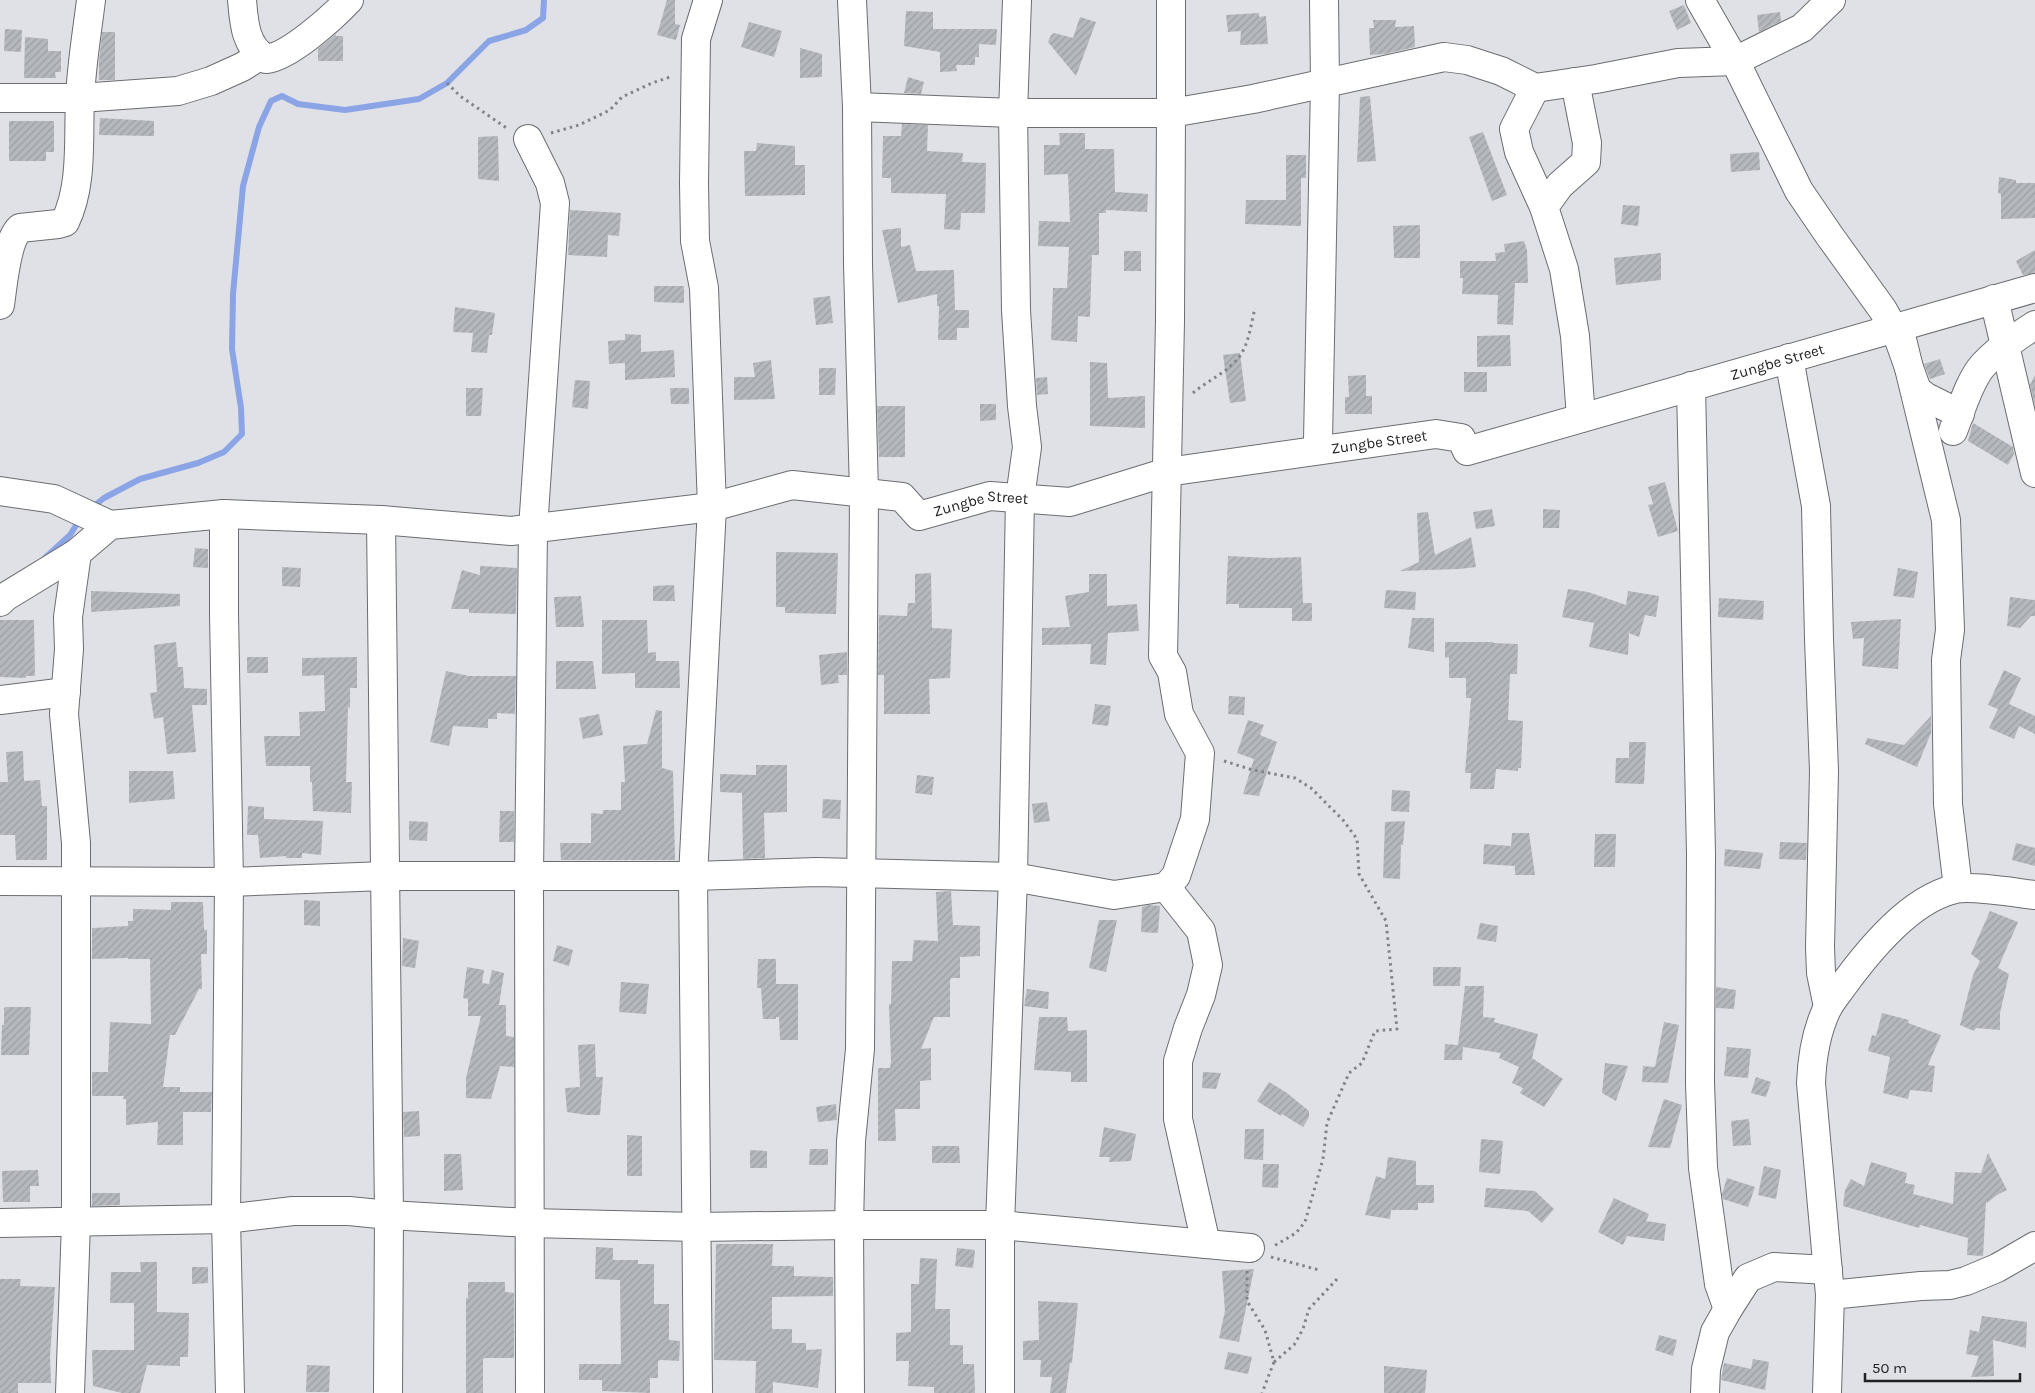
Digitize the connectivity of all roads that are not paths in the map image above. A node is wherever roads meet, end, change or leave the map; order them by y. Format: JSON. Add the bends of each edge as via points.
{"nodes":[{"id":1,"x":91,"y":0,"type":"edge"},
{"id":2,"x":242,"y":0,"type":"edge"},
{"id":3,"x":349,"y":0,"type":"edge"},
{"id":4,"x":708,"y":0,"type":"edge"},
{"id":5,"x":852,"y":0,"type":"edge"},
{"id":6,"x":1017,"y":0,"type":"edge"},
{"id":7,"x":1170,"y":0,"type":"edge"},
{"id":8,"x":1324,"y":0,"type":"edge"},
{"id":9,"x":1700,"y":0,"type":"edge"},
{"id":10,"x":1831,"y":0,"type":"edge"},
{"id":11,"x":261,"y":55,"type":"junction"},
{"id":12,"x":1735,"y":61,"type":"junction"},
{"id":13,"x":1575,"y":82,"type":"junction"},
{"id":14,"x":1326,"y":84,"type":"junction"},
{"id":15,"x":1535,"y":88,"type":"junction"},
{"id":16,"x":0,"y":98,"type":"edge"},
{"id":17,"x":80,"y":98,"type":"junction"},
{"id":18,"x":857,"y":108,"type":"junction"},
{"id":19,"x":1013,"y":113,"type":"junction"},
{"id":20,"x":1171,"y":113,"type":"junction"},
{"id":21,"x":528,"y":139,"type":"road end"},
{"id":22,"x":1544,"y":207,"type":"junction"},
{"id":23,"x":2035,"y":288,"type":"edge"},
{"id":24,"x":1994,"y":300,"type":"junction"},
{"id":25,"x":0,"y":305,"type":"edge"},
{"id":26,"x":2035,"y":325,"type":"edge"},
{"id":27,"x":1899,"y":327,"type":"junction"},
{"id":28,"x":1789,"y":358,"type":"junction"},
{"id":29,"x":1691,"y":386,"type":"junction"},
{"id":30,"x":1960,"y":414,"type":"junction"},
{"id":31,"x":1581,"y":418,"type":"junction"},
{"id":32,"x":1318,"y":441,"type":"dead end"},
{"id":33,"x":1167,"y":472,"type":"junction"},
{"id":34,"x":2035,"y":473,"type":"edge"},
{"id":35,"x":0,"y":492,"type":"edge"},
{"id":36,"x":864,"y":493,"type":"junction"},
{"id":37,"x":1020,"y":498,"type":"junction"},
{"id":38,"x":712,"y":507,"type":"junction"},
{"id":39,"x":224,"y":514,"type":"junction"},
{"id":40,"x":381,"y":520,"type":"junction"},
{"id":41,"x":105,"y":522,"type":"junction"},
{"id":42,"x":533,"y":529,"type":"junction"},
{"id":43,"x":77,"y":553,"type":"junction"},
{"id":44,"x":0,"y":602,"type":"edge"},
{"id":45,"x":66,"y":692,"type":"junction"},
{"id":46,"x":0,"y":700,"type":"edge"},
{"id":47,"x":862,"y":874,"type":"junction"},
{"id":48,"x":529,"y":875,"type":"junction"},
{"id":49,"x":385,"y":876,"type":"junction"},
{"id":50,"x":692,"y":876,"type":"junction"},
{"id":51,"x":1014,"y":877,"type":"junction"},
{"id":52,"x":0,"y":881,"type":"edge"},
{"id":53,"x":76,"y":881,"type":"junction"},
{"id":54,"x":229,"y":882,"type":"junction"},
{"id":55,"x":1166,"y":888,"type":"junction"},
{"id":56,"x":1958,"y":888,"type":"junction"},
{"id":57,"x":2035,"y":896,"type":"edge"},
{"id":58,"x":1828,"y":1007,"type":"junction"},
{"id":59,"x":389,"y":1215,"type":"junction"},
{"id":60,"x":226,"y":1219,"type":"junction"},
{"id":61,"x":0,"y":1223,"type":"edge"},
{"id":62,"x":76,"y":1223,"type":"junction"},
{"id":63,"x":529,"y":1223,"type":"junction"},
{"id":64,"x":848,"y":1225,"type":"junction"},
{"id":65,"x":1000,"y":1225,"type":"junction"},
{"id":66,"x":697,"y":1227,"type":"junction"},
{"id":67,"x":1206,"y":1244,"type":"junction"},
{"id":68,"x":2035,"y":1246,"type":"edge"},
{"id":69,"x":1250,"y":1248,"type":"road end"},
{"id":70,"x":1829,"y":1282,"type":"junction"},
{"id":71,"x":1728,"y":1309,"type":"junction"},
{"id":72,"x":70,"y":1393,"type":"edge"},
{"id":73,"x":230,"y":1393,"type":"edge"},
{"id":74,"x":388,"y":1393,"type":"edge"},
{"id":75,"x":530,"y":1393,"type":"edge"},
{"id":76,"x":698,"y":1393,"type":"edge"},
{"id":77,"x":850,"y":1393,"type":"edge"},
{"id":78,"x":1000,"y":1393,"type":"edge"},
{"id":79,"x":1705,"y":1393,"type":"edge"},
{"id":80,"x":1827,"y":1393,"type":"edge"}],
"edges":[{"from":1,"to":17,"type":"street"},
{"from":2,"to":11,"type":"street","via":[[250,43]]},
{"from":3,"to":11,"type":"street","via":[[296,46],[273,58]]},
{"from":4,"to":38,"type":"street","via":[[696,39],[694,183],[695,241],[704,288]]},
{"from":5,"to":18,"type":"street"},
{"from":6,"to":19,"type":"street"},
{"from":7,"to":20,"type":"street"},
{"from":8,"to":14,"type":"street"},
{"from":9,"to":12,"type":"street"},
{"from":10,"to":12,"type":"street","via":[[1802,28]]},
{"from":11,"to":17,"type":"street","via":[[242,68],[178,91]]},
{"from":12,"to":13,"type":"street","via":[[1678,63]]},
{"from":12,"to":30,"type":"street","via":[[1799,190],[1883,310],[1898,337],[1917,390]]},
{"from":13,"to":15,"type":"street"},
{"from":13,"to":22,"type":"street","via":[[1587,143],[1586,162],[1560,185]]},
{"from":14,"to":15,"type":"street","via":[[1444,57],[1467,60],[1501,71]]},
{"from":14,"to":20,"type":"street"},
{"from":14,"to":32,"type":"street"},
{"from":15,"to":22,"type":"street","via":[[1514,129],[1519,152]]},
{"from":16,"to":17,"type":"street"},
{"from":17,"to":25,"type":"street","via":[[75,195],[70,211],[65,222],[20,228],[16,232]]},
{"from":18,"to":19,"type":"street"},
{"from":18,"to":36,"type":"street"},
{"from":19,"to":20,"type":"street"},
{"from":19,"to":37,"type":"street","via":[[1016,310],[1027,447]]},
{"from":20,"to":33,"type":"street"},
{"from":21,"to":42,"type":"street","via":[[550,183],[555,203]]},
{"from":22,"to":31,"type":"street","via":[[1564,269],[1575,336]]},
{"from":23,"to":24,"type":"street","name":"Zungbe Street"},
{"from":24,"to":27,"type":"street","name":"Zungbe Street"},
{"from":24,"to":34,"type":"street"},
{"from":26,"to":30,"type":"street","via":[[1979,369]]},
{"from":27,"to":28,"type":"street","name":"Zungbe Street"},
{"from":27,"to":30,"type":"street","via":[[1953,431]]},
{"from":27,"to":56,"type":"street","via":[[1946,520],[1950,630],[1946,660],[1948,804]]},
{"from":28,"to":29,"type":"street","name":"Zungbe Street"},
{"from":28,"to":58,"type":"street","via":[[1816,506],[1824,771],[1820,956]]},
{"from":29,"to":31,"type":"street","name":"Zungbe Street"},
{"from":29,"to":71,"type":"street","via":[[1701,854],[1700,1083],[1704,1168],[1719,1284]]},
{"from":31,"to":33,"type":"street","name":"Zungbe Street","via":[[1467,451],[1460,438],[1436,434]]},
{"from":33,"to":37,"type":"street","name":"Zungbe Street","via":[[1070,502]]},
{"from":33,"to":55,"type":"street","via":[[1163,656],[1172,672],[1179,714],[1200,753],[1194,819],[1176,876]]},
{"from":35,"to":41,"type":"street","via":[[54,499]]},
{"from":36,"to":37,"type":"street","name":"Zungbe Street","via":[[902,497],[919,516],[990,496]]},
{"from":36,"to":38,"type":"street","name":"Zungbe Street","via":[[792,484]]},
{"from":36,"to":47,"type":"street"},
{"from":37,"to":51,"type":"street"},
{"from":38,"to":42,"type":"street","name":"Zungbe Street"},
{"from":38,"to":50,"type":"street"},
{"from":39,"to":40,"type":"street","name":"Zungbe Street"},
{"from":39,"to":41,"type":"street","name":"Zungbe Street"},
{"from":39,"to":54,"type":"street"},
{"from":40,"to":42,"type":"street","name":"Zungbe Street","via":[[511,531]]},
{"from":40,"to":49,"type":"street"},
{"from":41,"to":43,"type":"street"},
{"from":42,"to":48,"type":"street"},
{"from":43,"to":44,"type":"street"},
{"from":43,"to":45,"type":"street","via":[[68,617]]},
{"from":45,"to":46,"type":"street"},
{"from":45,"to":53,"type":"street","via":[[64,714],[76,843]]},
{"from":47,"to":50,"type":"street","via":[[817,872]]},
{"from":47,"to":51,"type":"street"},
{"from":47,"to":64,"type":"street","via":[[860,1049],[851,1141]]},
{"from":48,"to":49,"type":"street"},
{"from":48,"to":50,"type":"street"},
{"from":48,"to":63,"type":"street"},
{"from":49,"to":54,"type":"street"},
{"from":49,"to":59,"type":"street"},
{"from":50,"to":66,"type":"street"},
{"from":51,"to":55,"type":"street","via":[[1114,895]]},
{"from":51,"to":65,"type":"street"},
{"from":52,"to":53,"type":"street"},
{"from":53,"to":54,"type":"street"},
{"from":53,"to":62,"type":"street"},
{"from":54,"to":60,"type":"street"},
{"from":55,"to":67,"type":"street","via":[[1201,931],[1208,965],[1178,1061],[1178,1119]]},
{"from":56,"to":57,"type":"street"},
{"from":56,"to":58,"type":"street","via":[[1942,892],[1926,902],[1886,934],[1857,966]]},
{"from":58,"to":70,"type":"street","via":[[1812,1056],[1811,1082]]},
{"from":59,"to":60,"type":"street","via":[[292,1211]]},
{"from":59,"to":63,"type":"street"},
{"from":59,"to":74,"type":"street"},
{"from":60,"to":62,"type":"street"},
{"from":60,"to":73,"type":"street"},
{"from":61,"to":62,"type":"street"},
{"from":62,"to":72,"type":"street"},
{"from":63,"to":66,"type":"street"},
{"from":63,"to":75,"type":"street"},
{"from":64,"to":65,"type":"street"},
{"from":64,"to":66,"type":"street"},
{"from":64,"to":77,"type":"street"},
{"from":65,"to":67,"type":"street"},
{"from":65,"to":78,"type":"street"},
{"from":66,"to":76,"type":"street"},
{"from":67,"to":69,"type":"street"},
{"from":68,"to":70,"type":"street","via":[[1997,1268],[1950,1284]]},
{"from":70,"to":71,"type":"street","via":[[1774,1267],[1748,1278]]},
{"from":70,"to":80,"type":"street"},
{"from":71,"to":79,"type":"street","via":[[1716,1332],[1706,1369]]}]}
